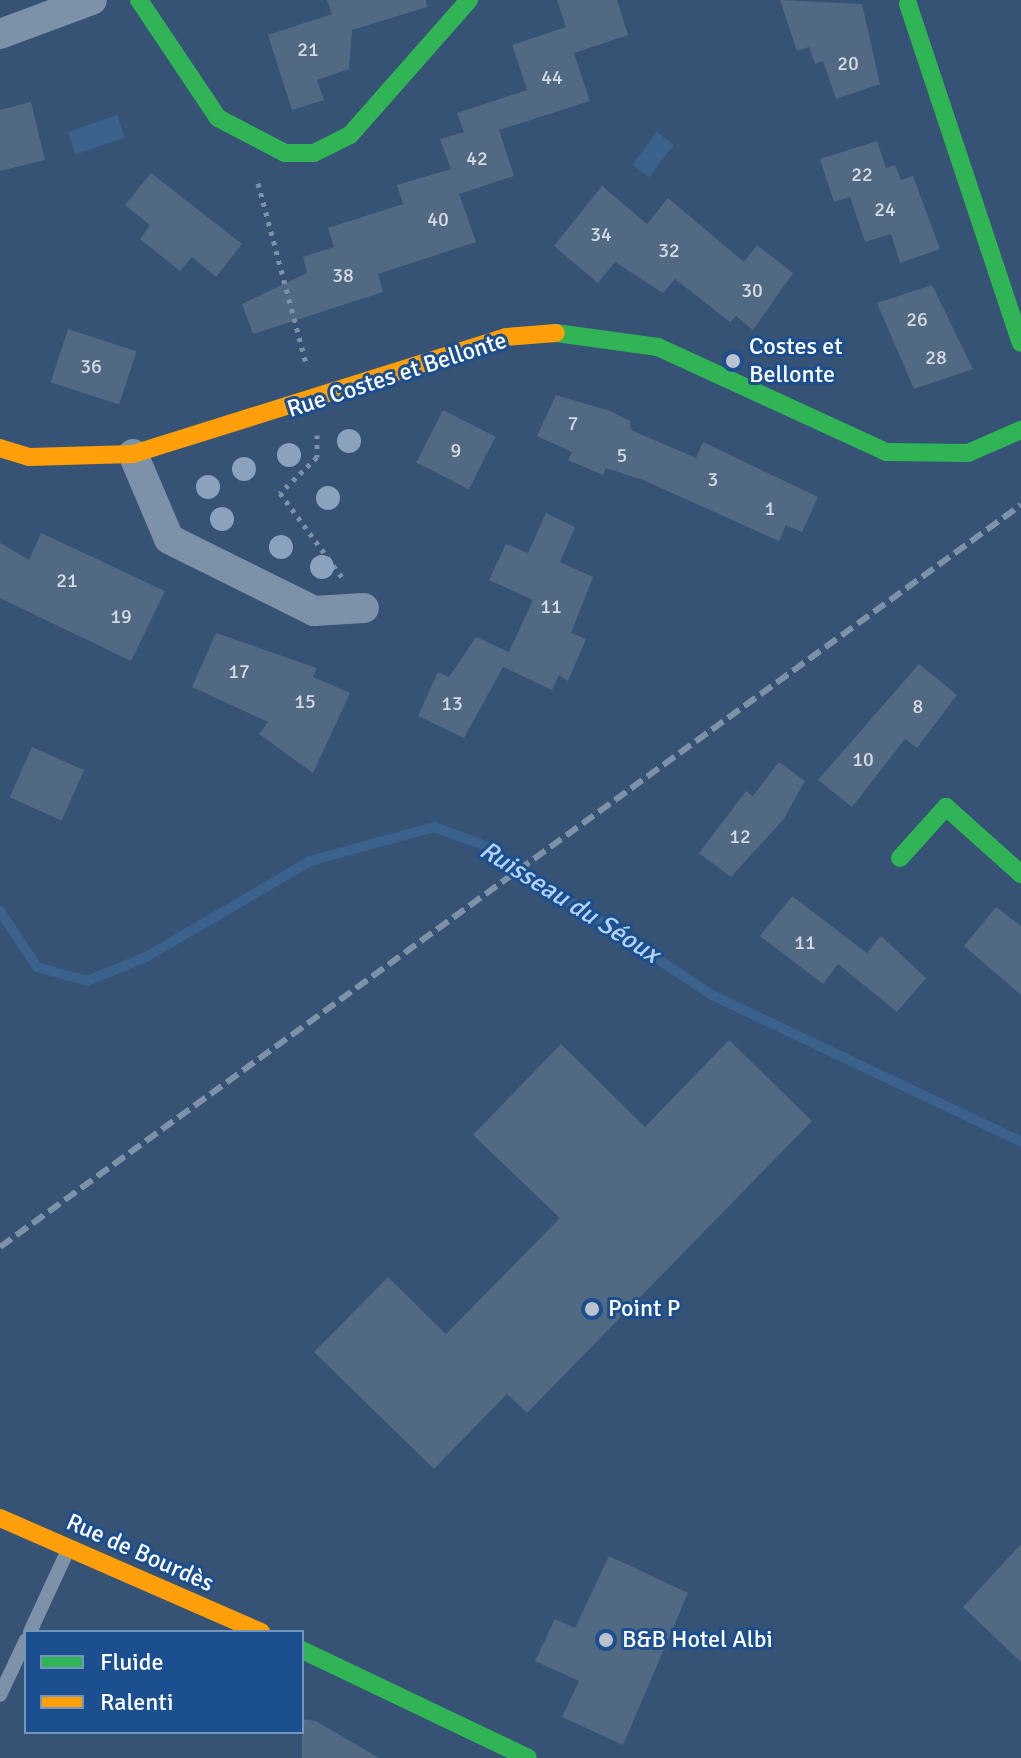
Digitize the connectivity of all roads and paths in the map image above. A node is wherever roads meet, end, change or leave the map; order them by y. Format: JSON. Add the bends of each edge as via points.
{"nodes":[{"id":1,"x":92,"y":0,"type":"edge"},
{"id":2,"x":139,"y":0,"type":"edge"},
{"id":3,"x":469,"y":0,"type":"edge"},
{"id":4,"x":908,"y":4,"type":"dead end"},
{"id":5,"x":0,"y":34,"type":"edge"},
{"id":6,"x":264,"y":147,"type":"junction"},
{"id":7,"x":1021,"y":343,"type":"edge"},
{"id":8,"x":318,"y":400,"type":"junction"},
{"id":9,"x":1021,"y":430,"type":"edge"},
{"id":10,"x":0,"y":448,"type":"edge"},
{"id":11,"x":133,"y":454,"type":"junction"},
{"id":12,"x":364,"y":608,"type":"joint"},
{"id":13,"x":900,"y":858,"type":"dead end"},
{"id":14,"x":1021,"y":874,"type":"edge"},
{"id":15,"x":0,"y":1518,"type":"edge"},
{"id":16,"x":69,"y":1548,"type":"junction"},
{"id":17,"x":31,"y":1630,"type":"edge"},
{"id":18,"x":256,"y":1630,"type":"edge"},
{"id":19,"x":24,"y":1644,"type":"edge"},
{"id":20,"x":304,"y":1651,"type":"edge"},
{"id":21,"x":0,"y":1695,"type":"edge"},
{"id":22,"x":528,"y":1758,"type":"edge"}],
"edges":[{"from":1,"to":5,"type":"street"},
{"from":2,"to":6,"type":"street","via":[[218,118]]},
{"from":3,"to":6,"type":"street","via":[[350,135],[314,153]]},
{"from":4,"to":7,"type":"street"},
{"from":6,"to":8,"type":"path","via":[[258,184]]},
{"from":8,"to":9,"type":"street","name":"Rue Costes et Bellonte","via":[[506,337],[580,331],[658,347],[886,452],[968,453]]},
{"from":8,"to":11,"type":"street","name":"Rue Costes et Bellonte"},
{"from":8,"to":12,"type":"path","via":[[317,457],[280,493]]},
{"from":10,"to":11,"type":"street","name":"Rue Costes et Bellonte","via":[[29,457]]},
{"from":11,"to":12,"type":"street","via":[[169,539],[314,611]]},
{"from":13,"to":14,"type":"street","via":[[946,807]]},
{"from":15,"to":16,"type":"street","name":"Rue de Bourdès"},
{"from":16,"to":17,"type":"lane"},
{"from":16,"to":18,"type":"street","name":"Rue de Bourdès"},
{"from":19,"to":21,"type":"lane"},
{"from":20,"to":22,"type":"street"}]}
